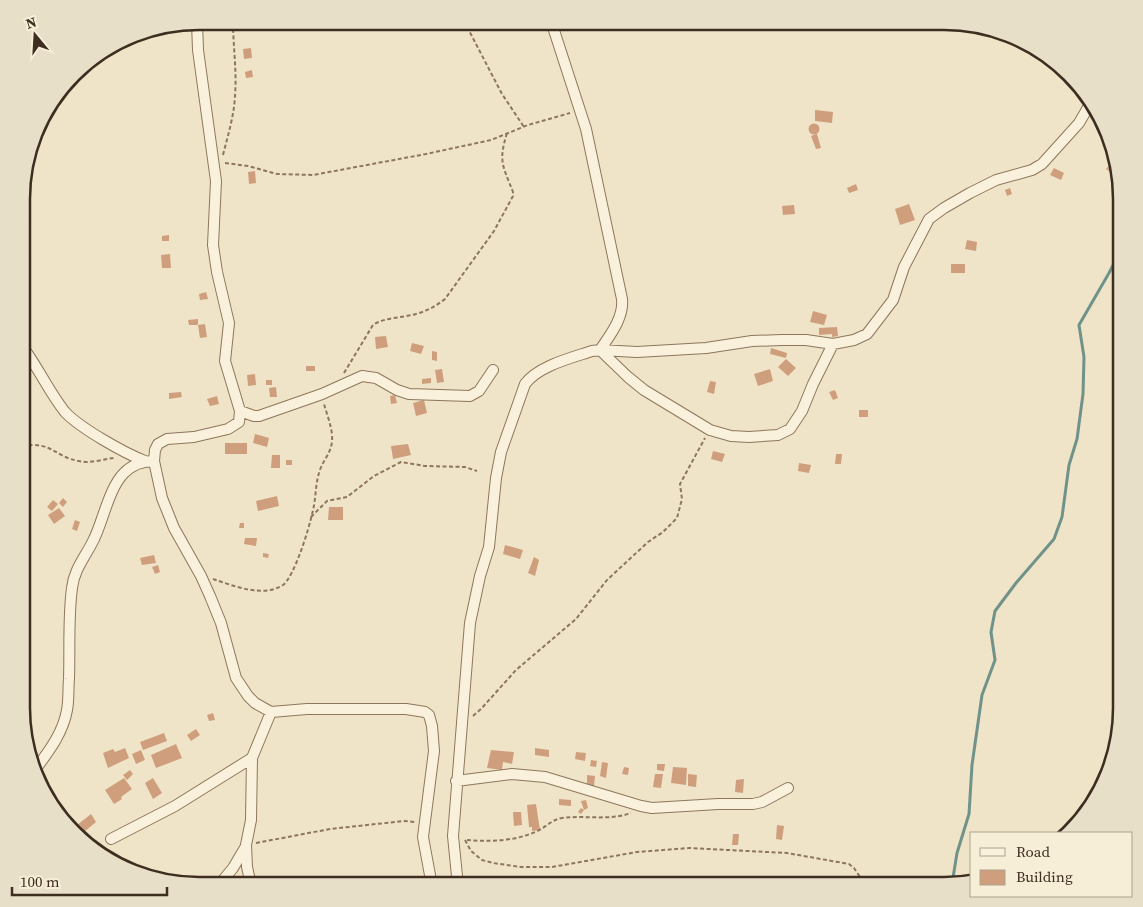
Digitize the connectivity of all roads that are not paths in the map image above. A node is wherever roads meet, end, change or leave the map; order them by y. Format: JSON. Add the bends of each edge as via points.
{"nodes":[{"id":1,"x":197,"y":30,"type":"edge"},
{"id":2,"x":554,"y":30,"type":"edge"},
{"id":3,"x":1087,"y":109,"type":"edge"},
{"id":4,"x":833,"y":344,"type":"junction"},
{"id":5,"x":600,"y":350,"type":"junction"},
{"id":6,"x":30,"y":358,"type":"edge"},
{"id":7,"x":493,"y":370,"type":"dead end"},
{"id":8,"x":240,"y":412,"type":"junction"},
{"id":9,"x":150,"y":461,"type":"junction"},
{"id":10,"x":271,"y":712,"type":"junction"},
{"id":11,"x":252,"y":758,"type":"junction"},
{"id":12,"x":40,"y":763,"type":"edge"},
{"id":13,"x":456,"y":781,"type":"junction"},
{"id":14,"x":788,"y":788,"type":"dead end"},
{"id":15,"x":110,"y":839,"type":"dead end"},
{"id":16,"x":246,"y":845,"type":"junction"},
{"id":17,"x":225,"y":877,"type":"edge"},
{"id":18,"x":250,"y":877,"type":"edge"},
{"id":19,"x":430,"y":877,"type":"edge"},
{"id":20,"x":457,"y":877,"type":"edge"}],
"edges":[{"from":1,"to":8,"type":"street","via":[[216,181],[213,245],[229,323],[225,361]]},
{"from":2,"to":5,"type":"street","via":[[586,129],[622,299],[621,312]]},
{"from":3,"to":4,"type":"street","via":[[1079,123],[1042,164],[996,180],[936,213],[907,261],[893,300],[868,334]]},
{"from":4,"to":5,"type":"street","via":[[790,340],[637,352]]},
{"from":4,"to":5,"type":"street","via":[[802,411],[790,429],[778,435],[749,437],[710,430],[644,390]]},
{"from":5,"to":13,"type":"street","via":[[545,368],[525,384],[501,452],[488,548],[470,623]]},
{"from":6,"to":9,"type":"street","via":[[67,413],[80,425],[129,455]]},
{"from":7,"to":8,"type":"street","via":[[479,391],[470,396],[409,394],[370,376],[362,376],[259,416]]},
{"from":8,"to":9,"type":"street","via":[[239,422],[228,429],[167,438],[155,450]]},
{"from":9,"to":10,"type":"street","via":[[174,528],[201,576],[221,623],[236,678],[255,703]]},
{"from":9,"to":12,"type":"street","via":[[132,466],[122,474],[74,576],[67,710],[59,734]]},
{"from":10,"to":11,"type":"street"},
{"from":10,"to":19,"type":"street","via":[[307,709],[406,709],[425,712],[431,719],[434,752],[423,837]]},
{"from":11,"to":15,"type":"street","via":[[175,806]]},
{"from":11,"to":16,"type":"street","via":[[251,820]]},
{"from":13,"to":14,"type":"street","via":[[512,774],[545,776],[641,806],[666,808],[753,804]]},
{"from":13,"to":20,"type":"street","via":[[452,836]]},
{"from":16,"to":17,"type":"street"},
{"from":16,"to":18,"type":"street"}]}
